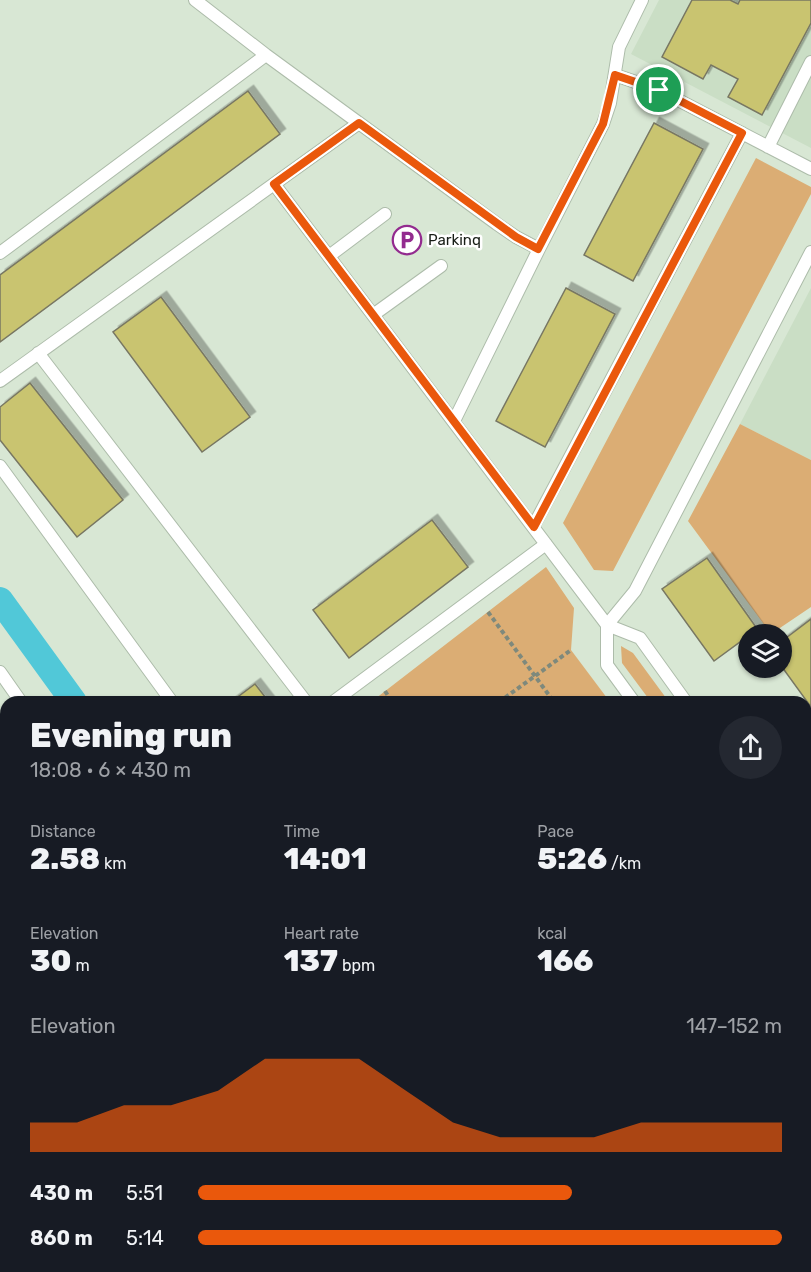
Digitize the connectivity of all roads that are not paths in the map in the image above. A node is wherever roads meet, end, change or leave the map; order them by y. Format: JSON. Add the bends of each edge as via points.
{"nodes":[{"id":1,"x":195,"y":0,"type":"edge"},
{"id":2,"x":642,"y":0,"type":"edge"},
{"id":3,"x":266,"y":55,"type":"junction"},
{"id":4,"x":811,"y":62,"type":"edge"},
{"id":5,"x":615,"y":75,"type":"junction"},
{"id":6,"x":359,"y":123,"type":"junction"},
{"id":7,"x":742,"y":133,"type":"junction"},
{"id":8,"x":768,"y":147,"type":"junction"},
{"id":9,"x":811,"y":169,"type":"edge"},
{"id":10,"x":274,"y":184,"type":"junction"},
{"id":11,"x":385,"y":214,"type":"dead end"},
{"id":12,"x":538,"y":249,"type":"junction"},
{"id":13,"x":811,"y":252,"type":"edge"},
{"id":14,"x":0,"y":253,"type":"edge"},
{"id":15,"x":329,"y":256,"type":"junction"},
{"id":16,"x":441,"y":266,"type":"dead end"},
{"id":17,"x":373,"y":315,"type":"junction"},
{"id":18,"x":38,"y":353,"type":"junction"},
{"id":19,"x":0,"y":381,"type":"edge"},
{"id":20,"x":454,"y":421,"type":"junction"},
{"id":21,"x":0,"y":466,"type":"edge"},
{"id":22,"x":534,"y":527,"type":"junction"},
{"id":23,"x":546,"y":544,"type":"junction"},
{"id":24,"x":608,"y":625,"type":"junction"},
{"id":25,"x":0,"y":672,"type":"edge"},
{"id":26,"x":17,"y":696,"type":"edge"},
{"id":27,"x":168,"y":696,"type":"edge"},
{"id":28,"x":301,"y":696,"type":"edge"},
{"id":29,"x":341,"y":696,"type":"edge"},
{"id":30,"x":630,"y":696,"type":"edge"},
{"id":31,"x":682,"y":696,"type":"edge"}],
"edges":[{"from":1,"to":3,"type":"lane"},
{"from":2,"to":5,"type":"lane","via":[[619,47]]},
{"from":3,"to":6,"type":"lane"},
{"from":3,"to":14,"type":"lane"},
{"from":4,"to":8,"type":"lane"},
{"from":5,"to":7,"type":"lane","via":[[659,90]]},
{"from":5,"to":12,"type":"lane","via":[[603,124]]},
{"from":6,"to":10,"type":"lane"},
{"from":6,"to":12,"type":"lane"},
{"from":7,"to":8,"type":"lane"},
{"from":7,"to":22,"type":"lane"},
{"from":8,"to":9,"type":"lane"},
{"from":10,"to":15,"type":"lane"},
{"from":10,"to":18,"type":"lane"},
{"from":11,"to":15,"type":"lane"},
{"from":12,"to":20,"type":"lane"},
{"from":13,"to":24,"type":"lane","via":[[635,591]]},
{"from":15,"to":17,"type":"lane"},
{"from":16,"to":17,"type":"lane"},
{"from":17,"to":20,"type":"lane"},
{"from":18,"to":19,"type":"lane"},
{"from":18,"to":28,"type":"lane"},
{"from":20,"to":22,"type":"lane"},
{"from":21,"to":27,"type":"lane"},
{"from":22,"to":23,"type":"lane"},
{"from":23,"to":24,"type":"lane"},
{"from":23,"to":29,"type":"lane"},
{"from":24,"to":30,"type":"lane","via":[[607,665]]},
{"from":24,"to":31,"type":"lane","via":[[640,638]]},
{"from":25,"to":26,"type":"lane"}]}
